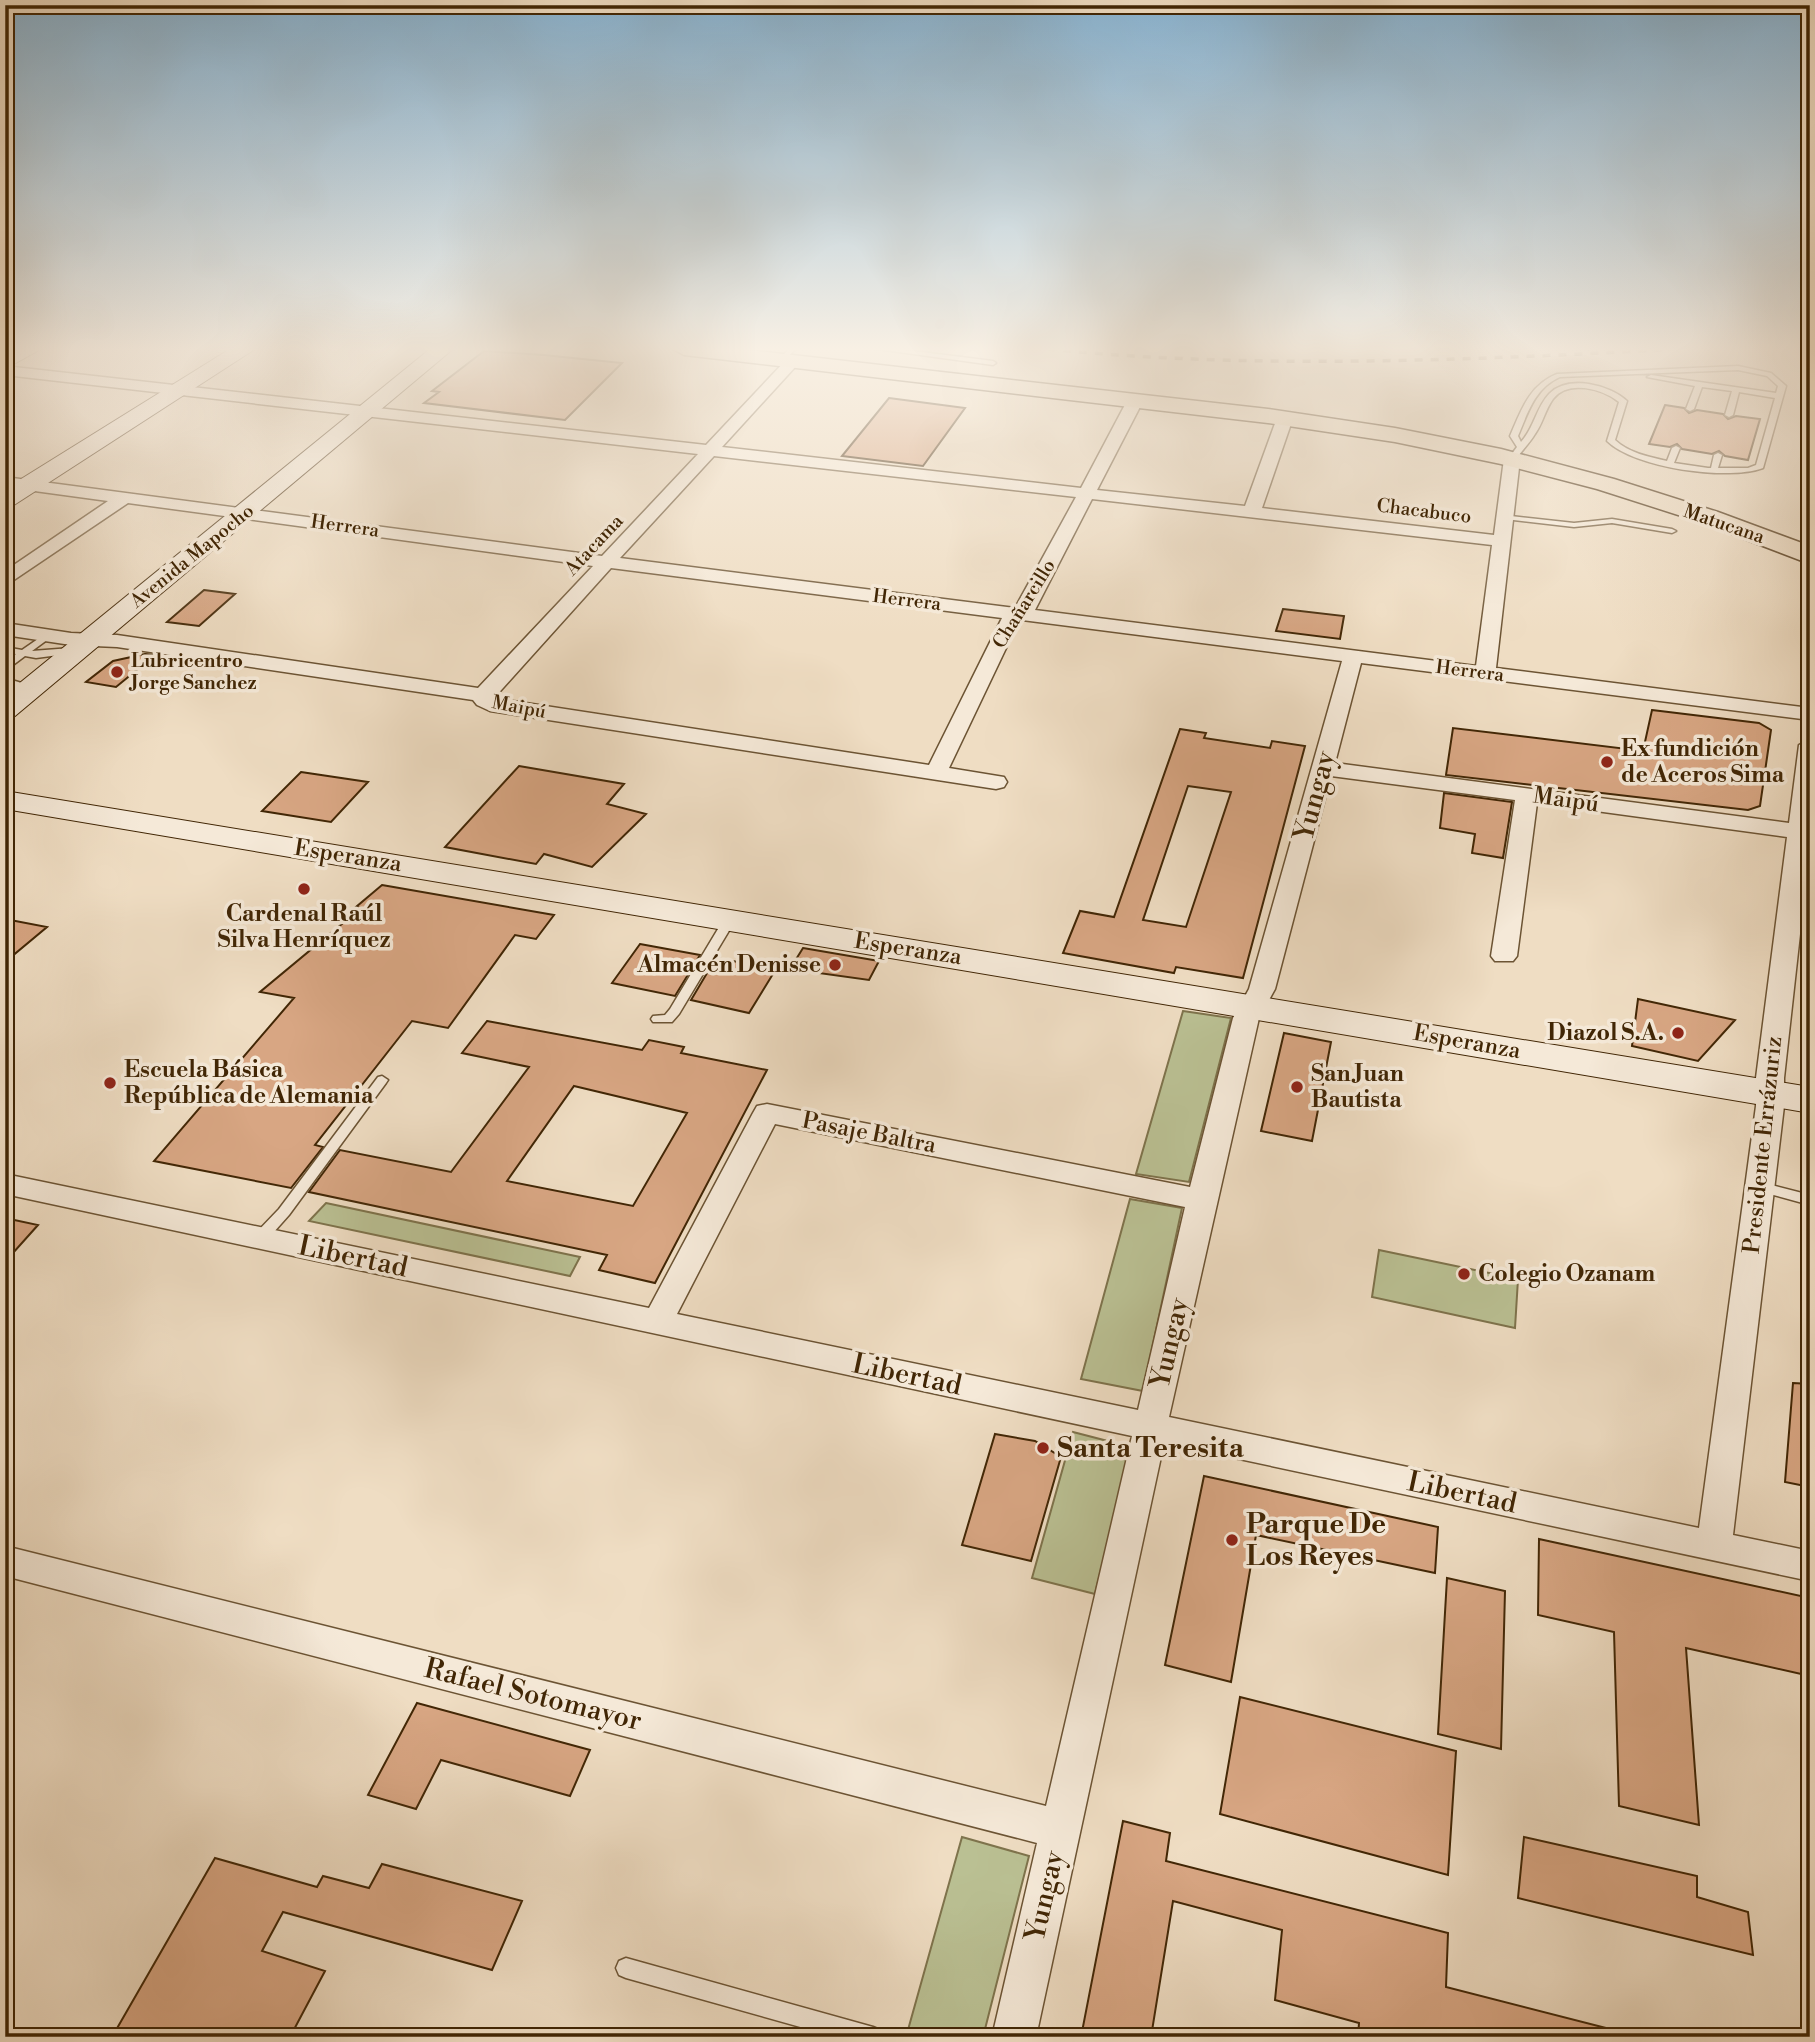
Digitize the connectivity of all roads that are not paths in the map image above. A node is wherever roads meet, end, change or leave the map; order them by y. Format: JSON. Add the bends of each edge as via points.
{"nodes":[{"id":1,"x":94,"y":444,"type":"edge"},
{"id":2,"x":327,"y":444,"type":"edge"},
{"id":3,"x":660,"y":444,"type":"edge"},
{"id":4,"x":715,"y":444,"type":"edge"},
{"id":5,"x":1112,"y":444,"type":"edge"},
{"id":6,"x":1276,"y":444,"type":"edge"},
{"id":7,"x":1460,"y":444,"type":"edge"},
{"id":8,"x":1515,"y":444,"type":"edge"},
{"id":9,"x":1524,"y":444,"type":"edge"},
{"id":10,"x":1613,"y":444,"type":"edge"},
{"id":11,"x":1766,"y":444,"type":"edge"},
{"id":12,"x":1676,"y":448,"type":"dead end"},
{"id":13,"x":710,"y":450,"type":"junction"},
{"id":14,"x":1516,"y":452,"type":"junction"},
{"id":15,"x":1718,"y":455,"type":"dead end"},
{"id":16,"x":1670,"y":463,"type":"junction"},
{"id":17,"x":1714,"y":470,"type":"junction"},
{"id":18,"x":5,"y":482,"type":"edge"},
{"id":19,"x":29,"y":485,"type":"junction"},
{"id":20,"x":1087,"y":493,"type":"junction"},
{"id":21,"x":124,"y":498,"type":"junction"},
{"id":22,"x":5,"y":500,"type":"edge"},
{"id":23,"x":245,"y":512,"type":"junction"},
{"id":24,"x":1252,"y":512,"type":"junction"},
{"id":25,"x":1505,"y":517,"type":"junction"},
{"id":26,"x":1672,"y":531,"type":"dead end"},
{"id":27,"x":1502,"y":541,"type":"junction"},
{"id":28,"x":1810,"y":556,"type":"edge"},
{"id":29,"x":607,"y":562,"type":"junction"},
{"id":30,"x":5,"y":580,"type":"edge"},
{"id":31,"x":1018,"y":614,"type":"junction"},
{"id":32,"x":5,"y":629,"type":"edge"},
{"id":33,"x":48,"y":635,"type":"junction"},
{"id":34,"x":84,"y":645,"type":"junction"},
{"id":35,"x":5,"y":650,"type":"edge"},
{"id":36,"x":23,"y":653,"type":"junction"},
{"id":37,"x":1353,"y":656,"type":"junction"},
{"id":38,"x":10,"y":663,"type":"dead end"},
{"id":39,"x":1485,"y":673,"type":"junction"},
{"id":40,"x":15,"y":688,"type":"edge"},
{"id":41,"x":484,"y":695,"type":"junction"},
{"id":42,"x":5,"y":710,"type":"edge"},
{"id":43,"x":1810,"y":714,"type":"edge"},
{"id":44,"x":1810,"y":745,"type":"edge"},
{"id":45,"x":1322,"y":768,"type":"junction"},
{"id":46,"x":936,"y":772,"type":"junction"},
{"id":47,"x":996,"y":782,"type":"dead end"},
{"id":48,"x":1527,"y":795,"type":"junction"},
{"id":49,"x":5,"y":800,"type":"edge"},
{"id":50,"x":1805,"y":832,"type":"edge"},
{"id":51,"x":730,"y":919,"type":"junction"},
{"id":52,"x":1504,"y":956,"type":"dead end"},
{"id":53,"x":1253,"y":1006,"type":"junction"},
{"id":54,"x":656,"y":1019,"type":"dead end"},
{"id":55,"x":382,"y":1080,"type":"dead end"},
{"id":56,"x":1770,"y":1094,"type":"junction"},
{"id":57,"x":1810,"y":1100,"type":"edge"},
{"id":58,"x":5,"y":1184,"type":"edge"},
{"id":59,"x":1759,"y":1187,"type":"junction"},
{"id":60,"x":1202,"y":1200,"type":"junction"},
{"id":61,"x":1810,"y":1200,"type":"edge"},
{"id":62,"x":260,"y":1238,"type":"junction"},
{"id":63,"x":657,"y":1322,"type":"junction"},
{"id":64,"x":1151,"y":1427,"type":"junction"},
{"id":65,"x":1714,"y":1546,"type":"junction"},
{"id":66,"x":5,"y":1561,"type":"edge"},
{"id":67,"x":1810,"y":1566,"type":"edge"},
{"id":68,"x":1060,"y":1829,"type":"junction"},
{"id":69,"x":626,"y":1968,"type":"dead end"},
{"id":70,"x":873,"y":2037,"type":"edge"},
{"id":71,"x":1014,"y":2037,"type":"edge"}],
"edges":[{"from":1,"to":19,"type":"main road"},
{"from":2,"to":23,"type":"main road","name":"Avenida Mapocho"},
{"from":3,"to":13,"type":"street","name":"Chacabuco"},
{"from":4,"to":13,"type":"street","name":"Atacama"},
{"from":5,"to":20,"type":"street","name":"Chañarcillo"},
{"from":6,"to":24,"type":"street"},
{"from":7,"to":14,"type":"main road","name":"Matucana"},
{"from":8,"to":14,"type":"lane"},
{"from":9,"to":14,"type":"lane"},
{"from":10,"to":16,"type":"lane","via":[[1634,456]]},
{"from":11,"to":17,"type":"lane","via":[[1760,466],[1741,473]]},
{"from":12,"to":16,"type":"lane"},
{"from":13,"to":20,"type":"street","name":"Chacabuco"},
{"from":13,"to":29,"type":"street","name":"Atacama"},
{"from":14,"to":25,"type":"street"},
{"from":14,"to":28,"type":"main road","name":"Matucana"},
{"from":15,"to":17,"type":"lane"},
{"from":16,"to":17,"type":"lane"},
{"from":18,"to":19,"type":"street","name":"Herrera"},
{"from":19,"to":21,"type":"street","name":"Herrera"},
{"from":19,"to":22,"type":"main road"},
{"from":20,"to":24,"type":"street","name":"Chacabuco"},
{"from":20,"to":31,"type":"street","name":"Chañarcillo","via":[[1026,609]]},
{"from":21,"to":23,"type":"street","name":"Herrera"},
{"from":21,"to":30,"type":"street"},
{"from":23,"to":29,"type":"street","name":"Herrera"},
{"from":23,"to":34,"type":"main road","name":"Avenida Mapocho"},
{"from":24,"to":27,"type":"street","name":"Chacabuco"},
{"from":25,"to":26,"type":"lane","via":[[1574,525],[1612,521]]},
{"from":25,"to":27,"type":"street"},
{"from":27,"to":39,"type":"street"},
{"from":29,"to":31,"type":"street","name":"Herrera"},
{"from":29,"to":41,"type":"street","name":"Atacama"},
{"from":31,"to":37,"type":"street","name":"Herrera"},
{"from":31,"to":46,"type":"street","name":"Chañarcillo","via":[[1010,620]]},
{"from":32,"to":33,"type":"street","name":"Maipú"},
{"from":33,"to":34,"type":"street","name":"Maipú"},
{"from":33,"to":36,"type":"lane"},
{"from":34,"to":36,"type":"lane"},
{"from":34,"to":40,"type":"main road","name":"Avenida Mapocho"},
{"from":34,"to":41,"type":"street","name":"Maipú"},
{"from":35,"to":36,"type":"lane"},
{"from":36,"to":38,"type":"lane"},
{"from":37,"to":39,"type":"street","name":"Herrera"},
{"from":37,"to":45,"type":"street","name":"Yungay"},
{"from":39,"to":43,"type":"street","name":"Herrera"},
{"from":40,"to":42,"type":"main road","name":"Avenida Mapocho"},
{"from":41,"to":46,"type":"street","name":"Maipú","via":[[490,705]]},
{"from":44,"to":50,"type":"street","name":"Presidente Errázuriz"},
{"from":45,"to":48,"type":"street","name":"Maipú"},
{"from":45,"to":53,"type":"street","name":"Yungay","via":[[1262,989]]},
{"from":46,"to":47,"type":"street","name":"Maipú"},
{"from":48,"to":50,"type":"street","name":"Maipú"},
{"from":48,"to":52,"type":"street"},
{"from":49,"to":51,"type":"main road","name":"Esperanza"},
{"from":50,"to":56,"type":"street","name":"Presidente Errázuriz"},
{"from":51,"to":53,"type":"main road","name":"Esperanza"},
{"from":51,"to":54,"type":"lane","via":[[675,1012]]},
{"from":53,"to":56,"type":"main road","name":"Esperanza"},
{"from":53,"to":60,"type":"street","name":"Yungay","via":[[1246,1018]]},
{"from":55,"to":62,"type":"lane"},
{"from":56,"to":57,"type":"main road","name":"Esperanza"},
{"from":56,"to":59,"type":"street","name":"Presidente Errázuriz"},
{"from":58,"to":62,"type":"street","name":"Libertad"},
{"from":59,"to":61,"type":"lane"},
{"from":59,"to":65,"type":"street","name":"Presidente Errázuriz"},
{"from":60,"to":63,"type":"street","name":"Pasaje Baltra","via":[[767,1113]]},
{"from":60,"to":64,"type":"street","name":"Yungay"},
{"from":62,"to":63,"type":"street","name":"Libertad"},
{"from":63,"to":64,"type":"street","name":"Libertad"},
{"from":64,"to":65,"type":"street","name":"Libertad"},
{"from":64,"to":68,"type":"street","name":"Yungay"},
{"from":65,"to":67,"type":"street","name":"Libertad"},
{"from":66,"to":68,"type":"street","name":"Rafael Sotomayor"},
{"from":68,"to":71,"type":"street","name":"Yungay"},
{"from":69,"to":70,"type":"lane"}]}
